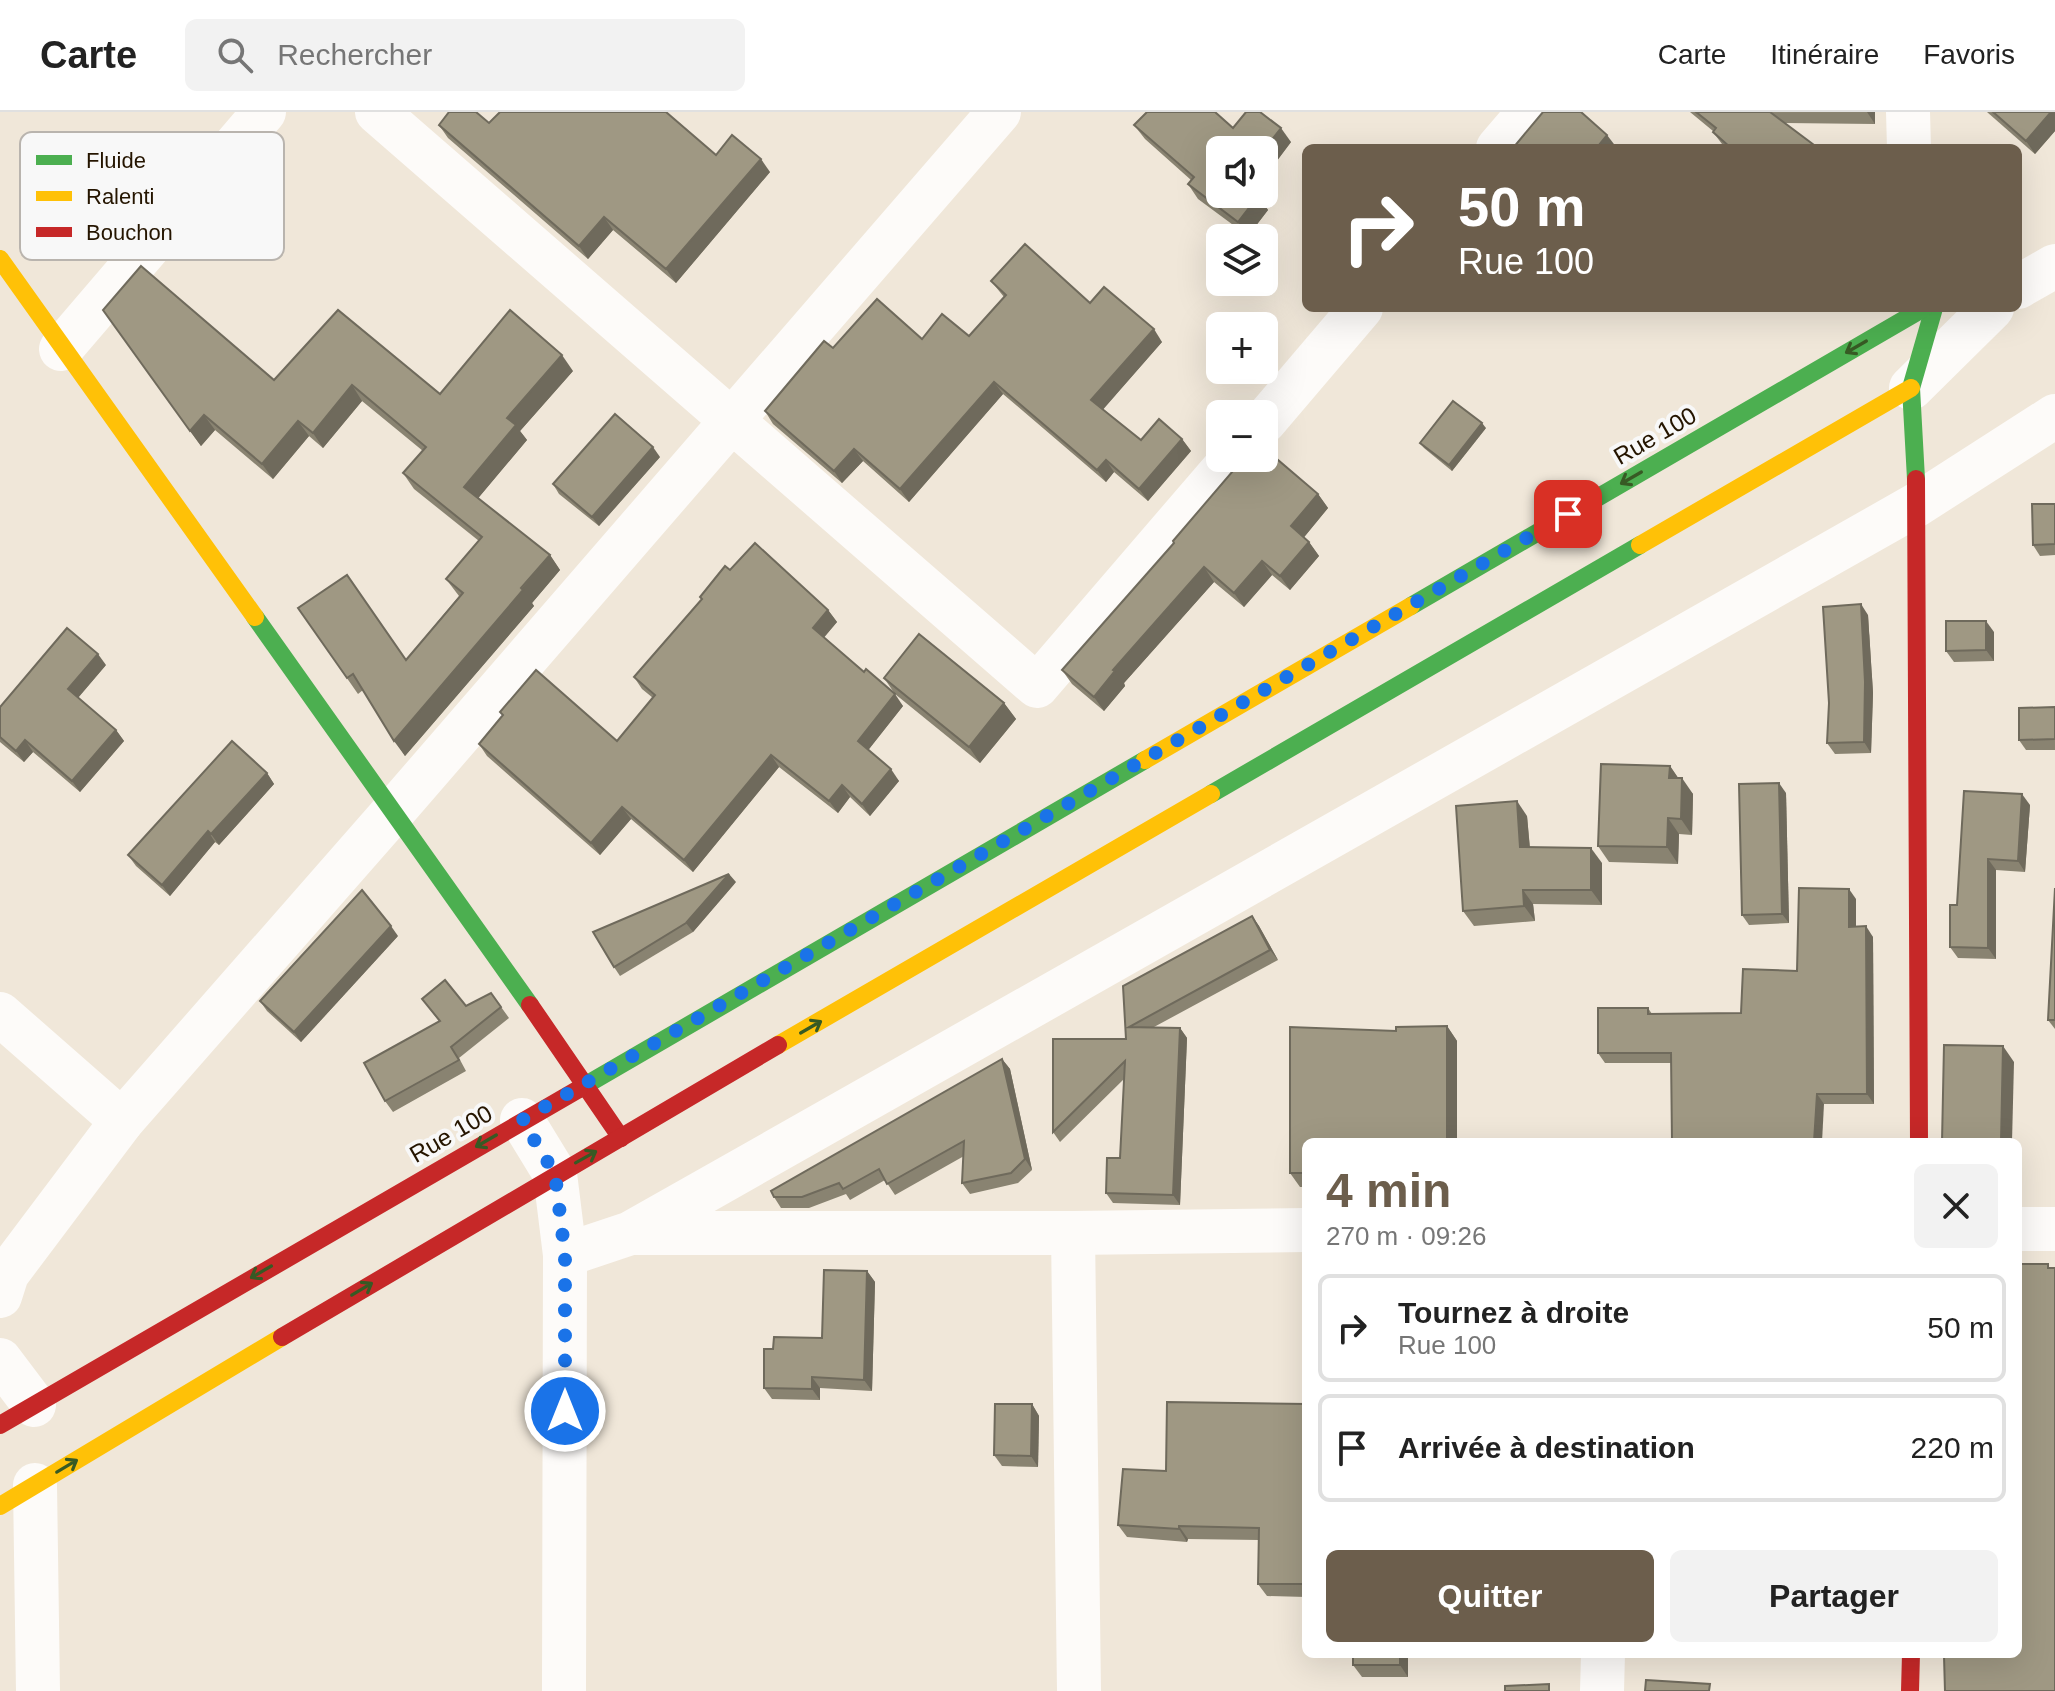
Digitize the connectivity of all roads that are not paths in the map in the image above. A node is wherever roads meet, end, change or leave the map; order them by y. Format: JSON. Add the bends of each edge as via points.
{"nodes":[{"id":1,"x":264,"y":112,"type":"edge"},
{"id":2,"x":377,"y":112,"type":"edge"},
{"id":3,"x":999,"y":112,"type":"edge"},
{"id":4,"x":1529,"y":112,"type":"edge"},
{"id":5,"x":1908,"y":112,"type":"edge"},
{"id":6,"x":247,"y":132,"type":"edge"},
{"id":7,"x":1501,"y":144,"type":"edge"},
{"id":8,"x":1909,"y":144,"type":"edge"},
{"id":9,"x":0,"y":259,"type":"edge"},
{"id":10,"x":137,"y":260,"type":"edge"},
{"id":11,"x":2055,"y":266,"type":"edge"},
{"id":12,"x":2022,"y":285,"type":"edge"},
{"id":13,"x":1358,"y":312,"type":"edge"},
{"id":14,"x":1917,"y":312,"type":"edge"},
{"id":15,"x":1933,"y":312,"type":"edge"},
{"id":16,"x":1988,"y":312,"type":"edge"},
{"id":17,"x":61,"y":349,"type":"junction"},
{"id":18,"x":1911,"y":388,"type":"junction"},
{"id":19,"x":1278,"y":406,"type":"edge"},
{"id":20,"x":2055,"y":416,"type":"edge"},
{"id":21,"x":732,"y":423,"type":"junction"},
{"id":22,"x":1221,"y":472,"type":"edge"},
{"id":23,"x":1918,"y":504,"type":"junction"},
{"id":24,"x":393,"y":812,"type":"junction"},
{"id":25,"x":0,"y":1014,"type":"edge"},
{"id":26,"x":585,"y":1085,"type":"junction"},
{"id":27,"x":522,"y":1120,"type":"junction"},
{"id":28,"x":122,"y":1121,"type":"junction"},
{"id":29,"x":621,"y":1138,"type":"junction"},
{"id":30,"x":1919,"y":1138,"type":"edge"},
{"id":31,"x":555,"y":1174,"type":"junction"},
{"id":32,"x":2022,"y":1229,"type":"edge"},
{"id":33,"x":2055,"y":1229,"type":"edge"},
{"id":34,"x":1302,"y":1230,"type":"edge"},
{"id":35,"x":631,"y":1233,"type":"junction"},
{"id":36,"x":1073,"y":1233,"type":"junction"},
{"id":37,"x":565,"y":1255,"type":"junction"},
{"id":38,"x":0,"y":1296,"type":"edge"},
{"id":39,"x":0,"y":1360,"type":"edge"},
{"id":40,"x":17,"y":1415,"type":"edge"},
{"id":41,"x":17,"y":1495,"type":"edge"},
{"id":42,"x":1603,"y":1658,"type":"edge"},
{"id":43,"x":1911,"y":1658,"type":"edge"},
{"id":44,"x":38,"y":1691,"type":"edge"},
{"id":45,"x":564,"y":1691,"type":"edge"},
{"id":46,"x":1079,"y":1691,"type":"edge"},
{"id":47,"x":1602,"y":1691,"type":"edge"},
{"id":48,"x":1910,"y":1691,"type":"edge"}],
"edges":[{"from":1,"to":6,"type":"street"},
{"from":2,"to":21,"type":"street"},
{"from":3,"to":21,"type":"street"},
{"from":4,"to":7,"type":"street"},
{"from":5,"to":8,"type":"street"},
{"from":9,"to":17,"type":"street"},
{"from":10,"to":17,"type":"street"},
{"from":11,"to":12,"type":"street"},
{"from":13,"to":19,"type":"street"},
{"from":14,"to":26,"type":"street","name":"Rue 100","one_way":true},
{"from":15,"to":18,"type":"street"},
{"from":16,"to":18,"type":"street"},
{"from":17,"to":24,"type":"street"},
{"from":18,"to":23,"type":"street"},
{"from":29,"to":18,"type":"street","one_way":true},
{"from":20,"to":23,"type":"street"},
{"from":21,"to":22,"type":"street","via":[[1037,686]]},
{"from":21,"to":24,"type":"street"},
{"from":23,"to":30,"type":"street"},
{"from":23,"to":35,"type":"street"},
{"from":24,"to":26,"type":"street"},
{"from":24,"to":28,"type":"street"},
{"from":25,"to":28,"type":"street"},
{"from":26,"to":27,"type":"street","name":"Rue 100"},
{"from":26,"to":29,"type":"street"},
{"from":27,"to":31,"type":"street"},
{"from":27,"to":40,"type":"street","name":"Rue 100","one_way":true},
{"from":28,"to":38,"type":"street","via":[[7,1274]]},
{"from":31,"to":29,"type":"street","one_way":true},
{"from":31,"to":37,"type":"street"},
{"from":41,"to":31,"type":"street","one_way":true},
{"from":32,"to":33,"type":"street"},
{"from":34,"to":36,"type":"street"},
{"from":35,"to":36,"type":"street"},
{"from":35,"to":37,"type":"street"},
{"from":36,"to":46,"type":"street"},
{"from":37,"to":45,"type":"street"},
{"from":39,"to":40,"type":"street"},
{"from":41,"to":44,"type":"street"},
{"from":42,"to":47,"type":"street"},
{"from":43,"to":48,"type":"street"}]}
